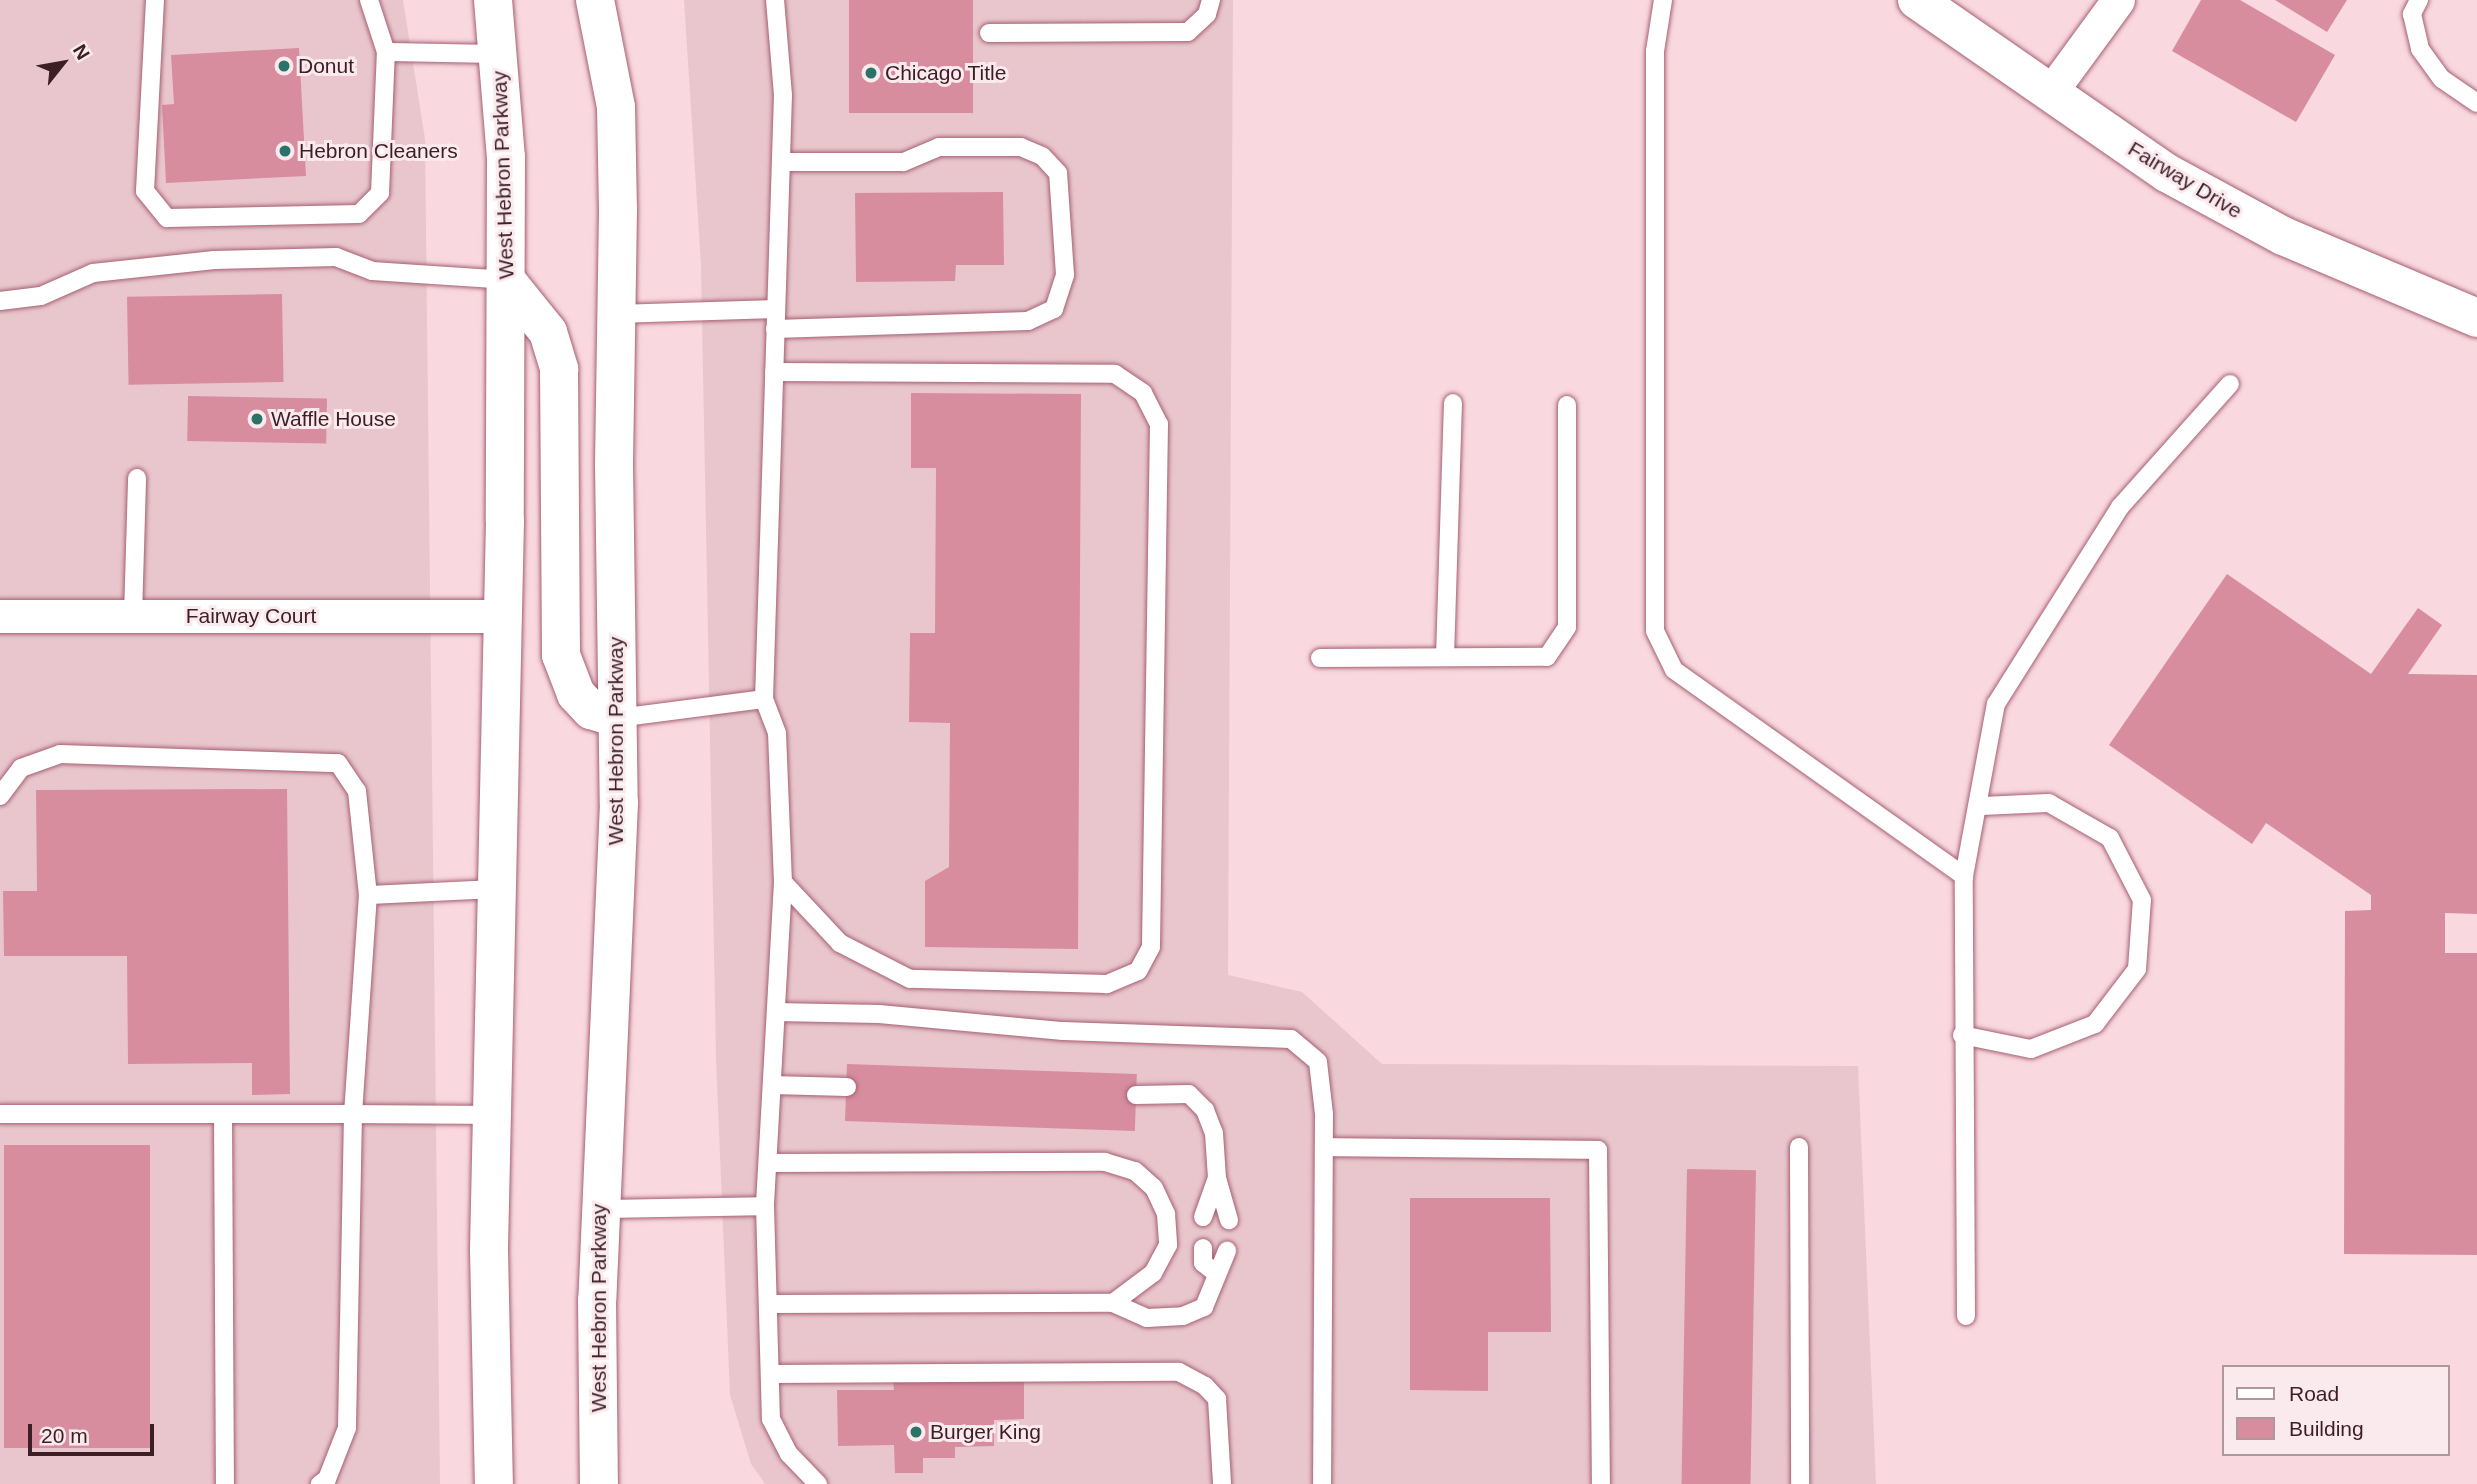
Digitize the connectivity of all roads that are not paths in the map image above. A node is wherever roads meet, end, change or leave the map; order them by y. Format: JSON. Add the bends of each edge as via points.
{"nodes":[{"id":1,"x":155,"y":0,"type":"edge"},
{"id":2,"x":369,"y":0,"type":"edge"},
{"id":3,"x":493,"y":0,"type":"edge"},
{"id":4,"x":595,"y":0,"type":"edge"},
{"id":5,"x":775,"y":0,"type":"edge"},
{"id":6,"x":1211,"y":0,"type":"edge"},
{"id":7,"x":1663,"y":0,"type":"edge"},
{"id":8,"x":1917,"y":0,"type":"edge"},
{"id":9,"x":2118,"y":0,"type":"edge"},
{"id":10,"x":2419,"y":0,"type":"edge"},
{"id":11,"x":989,"y":33,"type":"dead end"},
{"id":12,"x":386,"y":52,"type":"junction"},
{"id":13,"x":499,"y":54,"type":"junction"},
{"id":14,"x":2050,"y":93,"type":"junction"},
{"id":15,"x":2477,"y":103,"type":"edge"},
{"id":16,"x":780,"y":162,"type":"junction"},
{"id":17,"x":506,"y":279,"type":"junction"},
{"id":18,"x":0,"y":301,"type":"edge"},
{"id":19,"x":776,"y":309,"type":"junction"},
{"id":20,"x":616,"y":314,"type":"junction"},
{"id":21,"x":2477,"y":318,"type":"edge"},
{"id":22,"x":775,"y":329,"type":"junction"},
{"id":23,"x":774,"y":372,"type":"junction"},
{"id":24,"x":2230,"y":384,"type":"dead end"},
{"id":25,"x":1453,"y":403,"type":"dead end"},
{"id":26,"x":1567,"y":405,"type":"dead end"},
{"id":27,"x":137,"y":478,"type":"dead end"},
{"id":28,"x":503,"y":616,"type":"junction"},
{"id":29,"x":0,"y":617,"type":"edge"},
{"id":30,"x":133,"y":617,"type":"junction"},
{"id":31,"x":1445,"y":657,"type":"junction"},
{"id":32,"x":1320,"y":658,"type":"dead end"},
{"id":33,"x":764,"y":699,"type":"junction"},
{"id":34,"x":618,"y":718,"type":"junction"},
{"id":35,"x":0,"y":796,"type":"edge"},
{"id":36,"x":1980,"y":806,"type":"junction"},
{"id":37,"x":1964,"y":876,"type":"junction"},
{"id":38,"x":783,"y":882,"type":"junction"},
{"id":39,"x":497,"y":889,"type":"junction"},
{"id":40,"x":368,"y":895,"type":"junction"},
{"id":41,"x":776,"y":1012,"type":"junction"},
{"id":42,"x":1962,"y":1035,"type":"junction"},
{"id":43,"x":772,"y":1085,"type":"junction"},
{"id":44,"x":847,"y":1087,"type":"dead end"},
{"id":45,"x":1136,"y":1095,"type":"dead end"},
{"id":46,"x":0,"y":1114,"type":"edge"},
{"id":47,"x":223,"y":1114,"type":"junction"},
{"id":48,"x":353,"y":1114,"type":"junction"},
{"id":49,"x":492,"y":1115,"type":"junction"},
{"id":50,"x":1324,"y":1147,"type":"junction"},
{"id":51,"x":1799,"y":1147,"type":"dead end"},
{"id":52,"x":768,"y":1163,"type":"junction"},
{"id":53,"x":1217,"y":1178,"type":"junction"},
{"id":54,"x":765,"y":1206,"type":"junction"},
{"id":55,"x":600,"y":1209,"type":"junction"},
{"id":56,"x":1203,"y":1217,"type":"dead end"},
{"id":57,"x":1229,"y":1220,"type":"dead end"},
{"id":58,"x":1203,"y":1248,"type":"dead end"},
{"id":59,"x":1227,"y":1251,"type":"dead end"},
{"id":60,"x":1217,"y":1275,"type":"junction"},
{"id":61,"x":1113,"y":1303,"type":"junction"},
{"id":62,"x":768,"y":1304,"type":"junction"},
{"id":63,"x":1966,"y":1317,"type":"dead end"},
{"id":64,"x":770,"y":1374,"type":"junction"},
{"id":65,"x":225,"y":1484,"type":"edge"},
{"id":66,"x":320,"y":1484,"type":"edge"},
{"id":67,"x":494,"y":1484,"type":"edge"},
{"id":68,"x":599,"y":1484,"type":"edge"},
{"id":69,"x":818,"y":1484,"type":"edge"},
{"id":70,"x":1222,"y":1484,"type":"edge"},
{"id":71,"x":1322,"y":1484,"type":"edge"},
{"id":72,"x":1601,"y":1484,"type":"edge"},
{"id":73,"x":1800,"y":1484,"type":"edge"}],
"edges":[{"from":1,"to":12,"type":"lane","via":[[145,191],[167,218],[359,215],[380,193]]},
{"from":2,"to":12,"type":"lane"},
{"from":3,"to":13,"type":"main road","name":"West Hebron Parkway"},
{"from":4,"to":20,"type":"main road","name":"West Hebron Parkway","via":[[615,107]]},
{"from":5,"to":16,"type":"lane","via":[[783,95]]},
{"from":6,"to":11,"type":"lane","via":[[1207,14],[1188,32]]},
{"from":7,"to":37,"type":"lane","via":[[1655,51],[1655,631],[1674,670]]},
{"from":8,"to":14,"type":"main road","name":"Fairway Drive"},
{"from":9,"to":14,"type":"street"},
{"from":10,"to":15,"type":"lane","via":[[2412,14],[2420,49],[2442,79]]},
{"from":12,"to":13,"type":"lane"},
{"from":13,"to":17,"type":"main road","name":"West Hebron Parkway","via":[[506,157]]},
{"from":14,"to":21,"type":"main road","name":"Fairway Drive","via":[[2168,173],[2284,236]]},
{"from":16,"to":19,"type":"lane"},
{"from":16,"to":22,"type":"lane","via":[[904,162],[939,146],[1021,147],[1042,156],[1058,173],[1065,275],[1054,309],[1028,321]]},
{"from":17,"to":18,"type":"lane","via":[[372,271],[336,257],[214,260],[93,273],[41,296]]},
{"from":17,"to":28,"type":"main road","name":"West Hebron Parkway"},
{"from":17,"to":34,"type":"main road","via":[[548,332],[559,369],[561,654],[576,694],[591,710]]},
{"from":19,"to":20,"type":"lane"},
{"from":19,"to":22,"type":"lane"},
{"from":20,"to":34,"type":"main road","name":"West Hebron Parkway"},
{"from":22,"to":23,"type":"lane"},
{"from":23,"to":33,"type":"lane"},
{"from":23,"to":38,"type":"lane","via":[[1115,374],[1143,393],[1159,424],[1151,947],[1138,971],[1107,984],[910,979],[840,943]]},
{"from":24,"to":36,"type":"lane","via":[[2120,506],[1996,704]]},
{"from":25,"to":31,"type":"lane"},
{"from":26,"to":31,"type":"lane","via":[[1567,627],[1547,657]]},
{"from":27,"to":30,"type":"lane"},
{"from":28,"to":30,"type":"street","name":"Fairway Court"},
{"from":28,"to":39,"type":"main road","name":"West Hebron Parkway"},
{"from":29,"to":30,"type":"street","name":"Fairway Court"},
{"from":31,"to":32,"type":"lane"},
{"from":33,"to":34,"type":"lane"},
{"from":33,"to":38,"type":"lane","via":[[777,733]]},
{"from":34,"to":55,"type":"main road","name":"West Hebron Parkway","via":[[619,803]]},
{"from":35,"to":40,"type":"lane","via":[[21,768],[60,754],[338,763],[357,791]]},
{"from":36,"to":37,"type":"lane"},
{"from":36,"to":42,"type":"lane","via":[[2049,803],[2110,838],[2142,900],[2137,969],[2095,1024],[2031,1049]]},
{"from":37,"to":42,"type":"lane"},
{"from":38,"to":41,"type":"lane"},
{"from":39,"to":40,"type":"lane"},
{"from":39,"to":49,"type":"main road","name":"West Hebron Parkway"},
{"from":40,"to":48,"type":"lane"},
{"from":41,"to":43,"type":"lane"},
{"from":41,"to":50,"type":"lane","via":[[879,1014],[1063,1031],[1291,1039],[1318,1062]]},
{"from":42,"to":63,"type":"lane"},
{"from":43,"to":44,"type":"lane"},
{"from":43,"to":52,"type":"lane"},
{"from":45,"to":53,"type":"lane","via":[[1189,1094],[1205,1110],[1214,1133]]},
{"from":46,"to":47,"type":"lane"},
{"from":47,"to":48,"type":"lane"},
{"from":47,"to":65,"type":"lane"},
{"from":48,"to":49,"type":"lane"},
{"from":48,"to":66,"type":"lane","via":[[347,1427],[327,1479]]},
{"from":49,"to":67,"type":"main road","name":"West Hebron Parkway","via":[[489,1250]]},
{"from":50,"to":71,"type":"lane"},
{"from":50,"to":72,"type":"lane","via":[[1598,1150]]},
{"from":51,"to":73,"type":"lane"},
{"from":52,"to":54,"type":"lane"},
{"from":52,"to":61,"type":"lane","via":[[1105,1162],[1135,1171],[1154,1188],[1166,1214],[1168,1245],[1153,1273]]},
{"from":53,"to":56,"type":"lane"},
{"from":53,"to":57,"type":"lane"},
{"from":54,"to":55,"type":"lane"},
{"from":54,"to":62,"type":"lane"},
{"from":55,"to":68,"type":"main road","name":"West Hebron Parkway"},
{"from":58,"to":60,"type":"lane","via":[[1203,1263]]},
{"from":59,"to":60,"type":"lane"},
{"from":60,"to":61,"type":"lane","via":[[1204,1307],[1183,1316],[1147,1318]]},
{"from":61,"to":62,"type":"lane"},
{"from":62,"to":64,"type":"lane"},
{"from":64,"to":69,"type":"lane","via":[[771,1419],[789,1454]]},
{"from":64,"to":70,"type":"lane","via":[[1179,1372],[1205,1386],[1217,1399]]}]}
